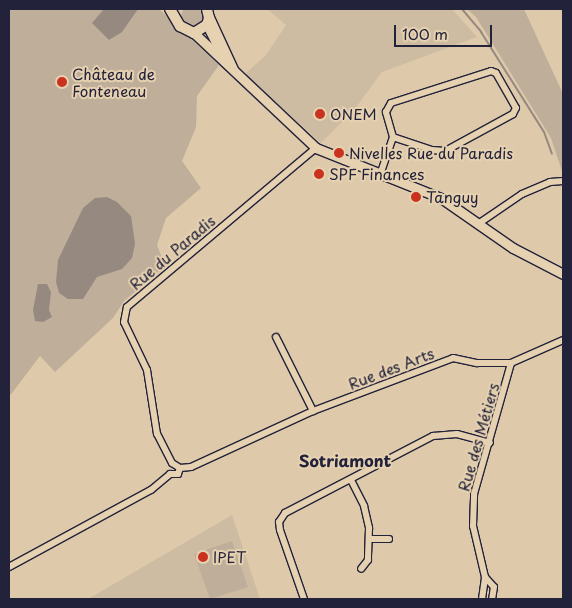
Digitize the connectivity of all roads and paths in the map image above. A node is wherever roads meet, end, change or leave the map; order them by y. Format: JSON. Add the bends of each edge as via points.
{"nodes":[{"id":1,"x":209,"y":10,"type":"edge"},
{"id":2,"x":175,"y":11,"type":"edge"},
{"id":3,"x":207,"y":25,"type":"junction"},
{"id":4,"x":194,"y":33,"type":"junction"},
{"id":5,"x":226,"y":63,"type":"junction"},
{"id":6,"x":237,"y":73,"type":"junction"},
{"id":7,"x":392,"y":137,"type":"junction"},
{"id":8,"x":316,"y":148,"type":"junction"},
{"id":9,"x":380,"y":175,"type":"junction"},
{"id":10,"x":563,"y":182,"type":"edge"},
{"id":11,"x":478,"y":224,"type":"junction"},
{"id":12,"x":559,"y":272,"type":"edge"},
{"id":13,"x":563,"y":280,"type":"edge"},
{"id":14,"x":276,"y":337,"type":"dead end"},
{"id":15,"x":563,"y":340,"type":"edge"},
{"id":16,"x":511,"y":363,"type":"junction"},
{"id":17,"x":313,"y":411,"type":"junction"},
{"id":18,"x":490,"y":443,"type":"junction"},
{"id":19,"x":172,"y":463,"type":"junction"},
{"id":20,"x":180,"y":468,"type":"junction"},
{"id":21,"x":170,"y":474,"type":"junction"},
{"id":22,"x":351,"y":480,"type":"junction"},
{"id":23,"x":369,"y":539,"type":"junction"},
{"id":24,"x":389,"y":539,"type":"dead end"},
{"id":25,"x":9,"y":567,"type":"edge"},
{"id":26,"x":361,"y":569,"type":"dead end"},
{"id":27,"x":485,"y":577,"type":"junction"},
{"id":28,"x":304,"y":599,"type":"edge"},
{"id":29,"x":482,"y":599,"type":"edge"},
{"id":30,"x":492,"y":599,"type":"edge"}],
"edges":[{"from":1,"to":3,"type":"main road"},
{"from":1,"to":6,"type":"street"},
{"from":2,"to":4,"type":"main road","via":[[180,26]]},
{"from":3,"to":4,"type":"main road"},
{"from":3,"to":5,"type":"main road"},
{"from":4,"to":5,"type":"main road"},
{"from":5,"to":6,"type":"main road"},
{"from":6,"to":8,"type":"main road"},
{"from":7,"to":7,"type":"street","via":[[445,151],[513,114],[516,108],[496,73],[491,71],[391,103],[386,112]]},
{"from":7,"to":9,"type":"street"},
{"from":8,"to":9,"type":"main road"},
{"from":8,"to":19,"type":"street","name":"Rue du Paradis","via":[[127,307],[124,322],[147,370],[153,420]]},
{"from":9,"to":11,"type":"main road","via":[[426,191]]},
{"from":10,"to":11,"type":"street","via":[[550,182],[522,194]]},
{"from":11,"to":12,"type":"main road","via":[[513,248]]},
{"from":12,"to":13,"type":"street"},
{"from":14,"to":17,"type":"street"},
{"from":15,"to":16,"type":"street","name":"Rue des Arts"},
{"from":16,"to":17,"type":"street","name":"Rue des Arts","via":[[477,363],[453,358]]},
{"from":16,"to":18,"type":"street","name":"Rue des Métiers"},
{"from":17,"to":20,"type":"street","name":"Rue des Arts","via":[[191,467]]},
{"from":18,"to":22,"type":"street","via":[[456,434],[441,434]]},
{"from":18,"to":27,"type":"street","name":"Rue des Métiers","via":[[476,482],[472,509]]},
{"from":19,"to":20,"type":"street"},
{"from":19,"to":21,"type":"street","via":[[168,468]]},
{"from":20,"to":21,"type":"street","via":[[178,474]]},
{"from":21,"to":25,"type":"street","via":[[152,490]]},
{"from":22,"to":23,"type":"street","via":[[367,516]]},
{"from":22,"to":28,"type":"street","via":[[290,509],[279,522]]},
{"from":23,"to":24,"type":"street"},
{"from":23,"to":26,"type":"street","via":[[368,560]]},
{"from":27,"to":29,"type":"street"},
{"from":27,"to":30,"type":"street","via":[[494,587]]}]}
